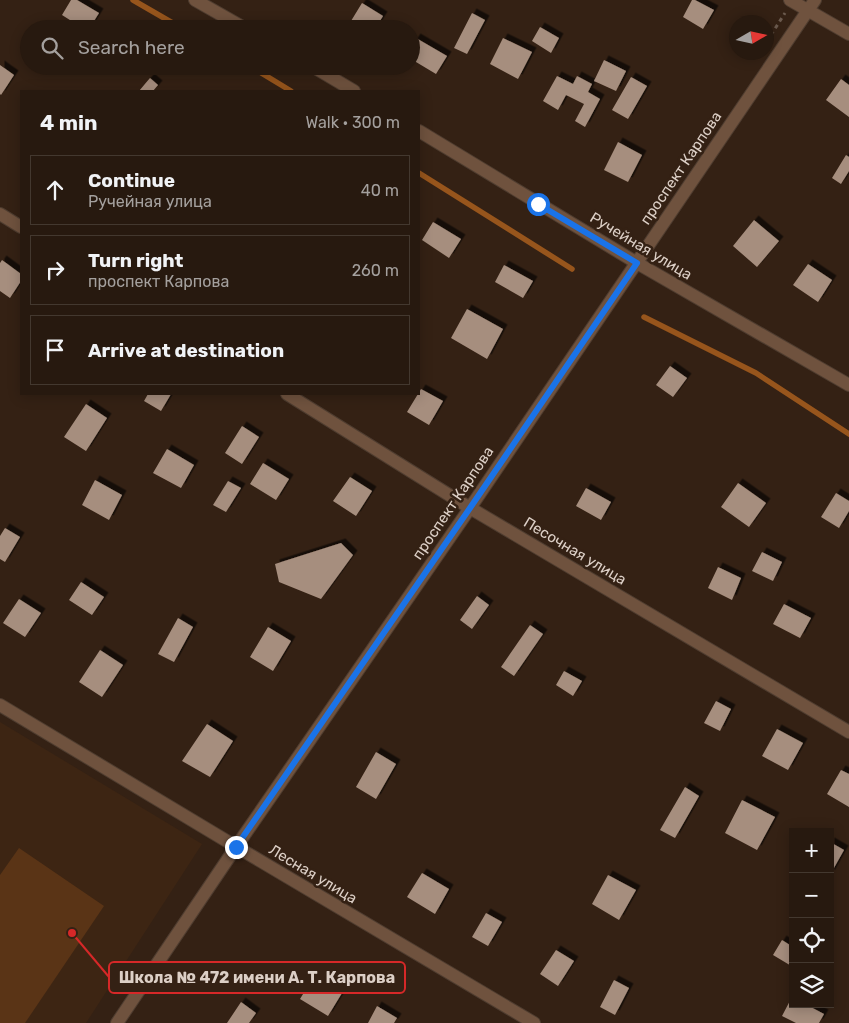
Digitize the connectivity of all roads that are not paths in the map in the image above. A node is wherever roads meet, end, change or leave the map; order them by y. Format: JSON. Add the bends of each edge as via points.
{"nodes":[{"id":1,"x":195,"y":0,"type":"edge"},
{"id":2,"x":791,"y":1,"type":"edge"},
{"id":3,"x":811,"y":5,"type":"edge"},
{"id":4,"x":230,"y":20,"type":"edge"},
{"id":5,"x":849,"y":34,"type":"edge"},
{"id":6,"x":327,"y":75,"type":"edge"},
{"id":7,"x":352,"y":90,"type":"edge"},
{"id":8,"x":420,"y":132,"type":"edge"},
{"id":9,"x":0,"y":214,"type":"edge"},
{"id":10,"x":20,"y":226,"type":"edge"},
{"id":11,"x":637,"y":263,"type":"junction"},
{"id":12,"x":849,"y":385,"type":"edge"},
{"id":13,"x":289,"y":395,"type":"edge"},
{"id":14,"x":470,"y":508,"type":"junction"},
{"id":15,"x":0,"y":705,"type":"edge"},
{"id":16,"x":849,"y":732,"type":"edge"},
{"id":17,"x":236,"y":847,"type":"junction"},
{"id":18,"x":117,"y":1023,"type":"edge"},
{"id":19,"x":534,"y":1023,"type":"edge"}],
"edges":[{"from":1,"to":4,"type":"street"},
{"from":2,"to":3,"type":"street"},
{"from":3,"to":5,"type":"street"},
{"from":3,"to":11,"type":"street","name":"проспект Карпова"},
{"from":6,"to":7,"type":"street"},
{"from":8,"to":11,"type":"street","name":"Ручейная улица"},
{"from":9,"to":10,"type":"street"},
{"from":11,"to":12,"type":"street","name":"Ручейная улица"},
{"from":11,"to":14,"type":"street","name":"проспект Карпова"},
{"from":13,"to":14,"type":"street","name":"Песочная улица"},
{"from":14,"to":16,"type":"street","name":"Песочная улица"},
{"from":14,"to":17,"type":"street","name":"проспект Карпова"},
{"from":15,"to":17,"type":"street","name":"Лесная улица"},
{"from":17,"to":18,"type":"street","name":"проспект Карпова"},
{"from":17,"to":19,"type":"street","name":"Лесная улица"}]}
